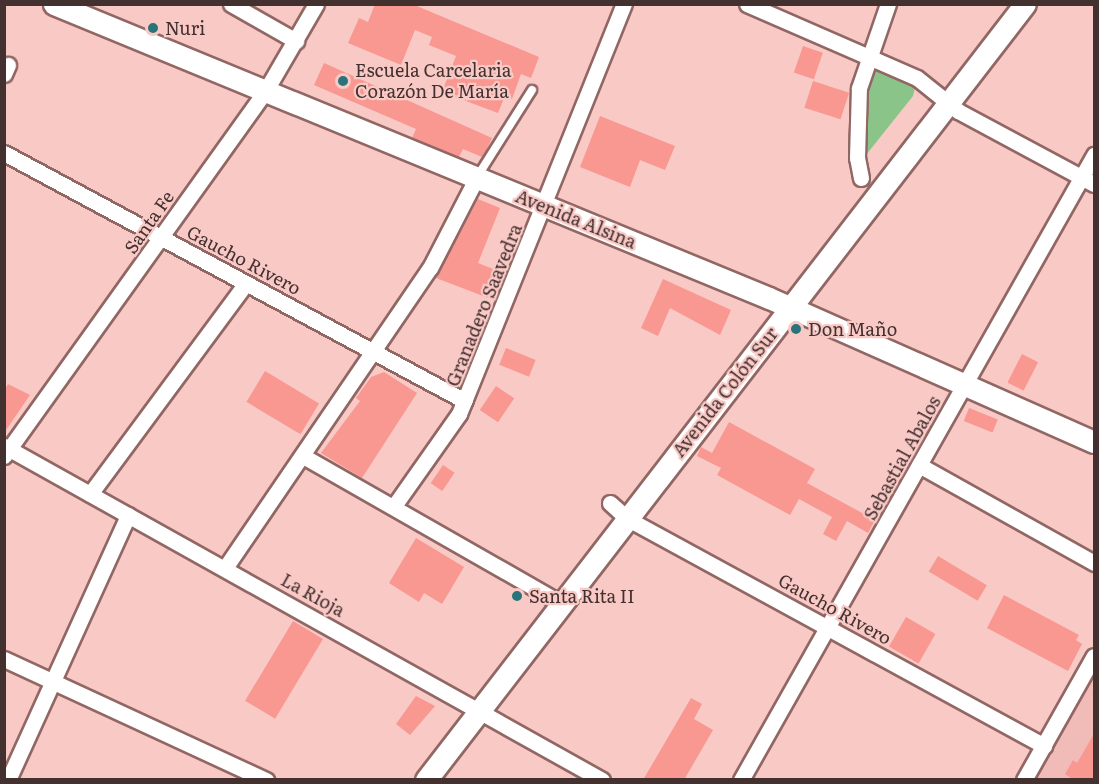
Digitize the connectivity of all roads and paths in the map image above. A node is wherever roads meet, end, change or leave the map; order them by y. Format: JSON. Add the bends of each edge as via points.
{"nodes":[{"id":1,"x":54,"y":4,"type":"edge"},
{"id":2,"x":231,"y":4,"type":"edge"},
{"id":3,"x":316,"y":4,"type":"edge"},
{"id":4,"x":624,"y":4,"type":"edge"},
{"id":5,"x":747,"y":4,"type":"edge"},
{"id":6,"x":888,"y":4,"type":"edge"},
{"id":7,"x":1025,"y":4,"type":"edge"},
{"id":8,"x":296,"y":41,"type":"junction"},
{"id":9,"x":868,"y":56,"type":"junction"},
{"id":10,"x":266,"y":90,"type":"junction"},
{"id":11,"x":532,"y":90,"type":"dead end"},
{"id":12,"x":949,"y":103,"type":"junction"},
{"id":13,"x":4,"y":153,"type":"edge"},
{"id":14,"x":1095,"y":155,"type":"edge"},
{"id":15,"x":861,"y":178,"type":"dead end"},
{"id":16,"x":476,"y":179,"type":"junction"},
{"id":17,"x":1088,"y":181,"type":"edge"},
{"id":18,"x":545,"y":207,"type":"junction"},
{"id":19,"x":162,"y":237,"type":"junction"},
{"id":20,"x":244,"y":286,"type":"junction"},
{"id":21,"x":790,"y":308,"type":"junction"},
{"id":22,"x":373,"y":352,"type":"junction"},
{"id":23,"x":965,"y":385,"type":"junction"},
{"id":24,"x":465,"y":401,"type":"junction"},
{"id":25,"x":1095,"y":441,"type":"edge"},
{"id":26,"x":6,"y":450,"type":"edge"},
{"id":27,"x":303,"y":456,"type":"junction"},
{"id":28,"x":920,"y":465,"type":"junction"},
{"id":29,"x":90,"y":494,"type":"junction"},
{"id":30,"x":610,"y":502,"type":"dead end"},
{"id":31,"x":394,"y":506,"type":"junction"},
{"id":32,"x":128,"y":516,"type":"junction"},
{"id":33,"x":628,"y":519,"type":"junction"},
{"id":34,"x":1095,"y":563,"type":"edge"},
{"id":35,"x":225,"y":568,"type":"junction"},
{"id":36,"x":562,"y":604,"type":"junction"},
{"id":37,"x":830,"y":629,"type":"junction"},
{"id":38,"x":4,"y":659,"type":"edge"},
{"id":39,"x":1092,"y":666,"type":"edge"},
{"id":40,"x":52,"y":680,"type":"junction"},
{"id":41,"x":479,"y":709,"type":"junction"},
{"id":42,"x":1044,"y":746,"type":"junction"},
{"id":43,"x":8,"y":780,"type":"edge"},
{"id":44,"x":266,"y":780,"type":"edge"},
{"id":45,"x":426,"y":780,"type":"edge"},
{"id":46,"x":602,"y":780,"type":"edge"},
{"id":47,"x":741,"y":780,"type":"edge"},
{"id":48,"x":1024,"y":780,"type":"edge"}],
"edges":[{"from":1,"to":10,"type":"main road","name":"Avenida Alsina"},
{"from":2,"to":8,"type":"street"},
{"from":3,"to":8,"type":"street","name":"Santa Fe"},
{"from":4,"to":18,"type":"street","name":"Granadero Saavedra"},
{"from":5,"to":9,"type":"street"},
{"from":6,"to":9,"type":"street"},
{"from":7,"to":12,"type":"main road","name":"Avenida Colón Sur"},
{"from":8,"to":10,"type":"street","name":"Santa Fe"},
{"from":9,"to":12,"type":"street","via":[[932,87]]},
{"from":9,"to":15,"type":"street","via":[[860,88],[857,158]]},
{"from":10,"to":16,"type":"main road","name":"Avenida Alsina"},
{"from":10,"to":19,"type":"street","name":"Santa Fe"},
{"from":11,"to":16,"type":"lane"},
{"from":12,"to":17,"type":"street"},
{"from":12,"to":21,"type":"main road","name":"Avenida Colón Sur"},
{"from":13,"to":19,"type":"street","name":"Gaucho Rivero"},
{"from":14,"to":17,"type":"street","name":"Sebastial Abalos"},
{"from":16,"to":18,"type":"main road","name":"Avenida Alsina"},
{"from":16,"to":22,"type":"street","via":[[430,268]]},
{"from":17,"to":23,"type":"street","name":"Sebastial Abalos"},
{"from":18,"to":21,"type":"main road","name":"Avenida Alsina"},
{"from":18,"to":24,"type":"street","name":"Granadero Saavedra"},
{"from":19,"to":20,"type":"street","name":"Gaucho Rivero"},
{"from":19,"to":26,"type":"street","name":"Santa Fe"},
{"from":20,"to":22,"type":"street","name":"Gaucho Rivero"},
{"from":20,"to":29,"type":"street"},
{"from":21,"to":23,"type":"main road","name":"Avenida Alsina"},
{"from":21,"to":33,"type":"main road","name":"Avenida Colón Sur"},
{"from":22,"to":24,"type":"street","name":"Gaucho Rivero"},
{"from":22,"to":27,"type":"street"},
{"from":23,"to":25,"type":"main road","name":"Avenida Alsina"},
{"from":23,"to":28,"type":"street","name":"Sebastial Abalos"},
{"from":24,"to":31,"type":"street","name":"Granadero Saavedra"},
{"from":26,"to":29,"type":"street","name":"La Rioja"},
{"from":27,"to":31,"type":"street"},
{"from":27,"to":35,"type":"street"},
{"from":28,"to":34,"type":"street"},
{"from":28,"to":37,"type":"street","name":"Sebastial Abalos"},
{"from":29,"to":32,"type":"street","name":"La Rioja"},
{"from":30,"to":33,"type":"street","name":"Gaucho Rivero"},
{"from":31,"to":36,"type":"street"},
{"from":32,"to":35,"type":"street","name":"La Rioja"},
{"from":32,"to":40,"type":"street"},
{"from":33,"to":36,"type":"main road","name":"Avenida Colón Sur"},
{"from":33,"to":37,"type":"street","name":"Gaucho Rivero"},
{"from":35,"to":41,"type":"street","name":"La Rioja"},
{"from":36,"to":41,"type":"main road","name":"Avenida Colón Sur"},
{"from":37,"to":42,"type":"street","name":"Gaucho Rivero"},
{"from":37,"to":47,"type":"street","name":"Sebastial Abalos"},
{"from":38,"to":40,"type":"street"},
{"from":39,"to":42,"type":"street"},
{"from":40,"to":43,"type":"street"},
{"from":40,"to":44,"type":"street"},
{"from":41,"to":45,"type":"main road","name":"Avenida Colón Sur"},
{"from":41,"to":46,"type":"street","name":"La Rioja"},
{"from":42,"to":48,"type":"street"}]}
